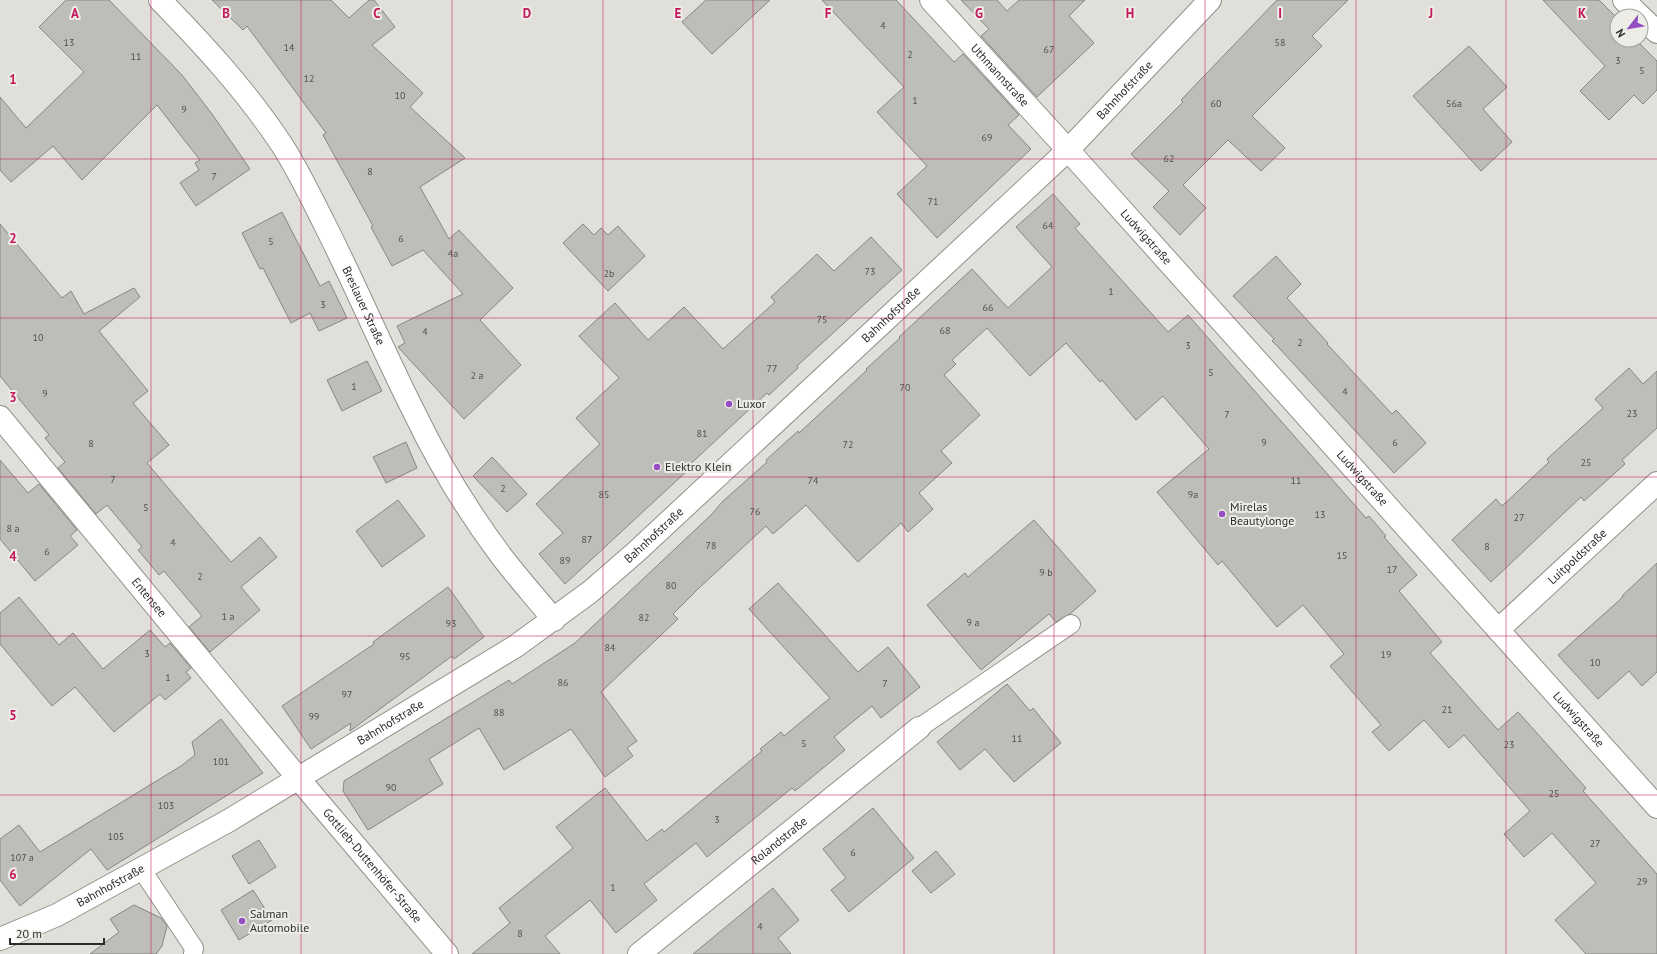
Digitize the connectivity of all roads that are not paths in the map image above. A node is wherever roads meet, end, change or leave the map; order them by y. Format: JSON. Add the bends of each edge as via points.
{"nodes":[{"id":1,"x":160,"y":0,"type":"edge"},
{"id":2,"x":931,"y":0,"type":"edge"},
{"id":3,"x":1210,"y":0,"type":"edge"},
{"id":4,"x":1624,"y":0,"type":"edge"},
{"id":5,"x":1632,"y":8,"type":"edge"},
{"id":6,"x":1649,"y":24,"type":"edge"},
{"id":7,"x":1657,"y":32,"type":"edge"},
{"id":8,"x":1068,"y":150,"type":"junction"},
{"id":9,"x":0,"y":417,"type":"edge"},
{"id":10,"x":1657,"y":483,"type":"edge"},
{"id":11,"x":554,"y":620,"type":"junction"},
{"id":12,"x":1071,"y":624,"type":"dead end"},
{"id":13,"x":1498,"y":630,"type":"junction"},
{"id":14,"x":918,"y":728,"type":"joint"},
{"id":15,"x":298,"y":778,"type":"junction"},
{"id":16,"x":1657,"y":807,"type":"edge"},
{"id":17,"x":142,"y":870,"type":"junction"},
{"id":18,"x":0,"y":939,"type":"edge"},
{"id":19,"x":193,"y":954,"type":"edge"},
{"id":20,"x":447,"y":954,"type":"edge"},
{"id":21,"x":639,"y":954,"type":"edge"}],
"edges":[{"from":1,"to":11,"type":"street","name":"Breslauer Straße","via":[[202,43],[241,89],[281,145],[305,185],[356,286],[414,414],[441,464],[502,557]]},
{"from":2,"to":8,"type":"street","name":"Uthmannstraße"},
{"from":3,"to":8,"type":"street","name":"Bahnhofstraße"},
{"from":4,"to":5,"type":"street"},
{"from":6,"to":7,"type":"street"},
{"from":8,"to":11,"type":"street","name":"Bahnhofstraße","via":[[636,552]]},
{"from":8,"to":13,"type":"street","name":"Ludwigstraße"},
{"from":9,"to":15,"type":"street","name":"Entensee"},
{"from":10,"to":13,"type":"street","name":"Luitpoldstraße"},
{"from":11,"to":15,"type":"street","name":"Bahnhofstraße","via":[[516,646]]},
{"from":12,"to":14,"type":"lane"},
{"from":13,"to":16,"type":"street","name":"Ludwigstraße"},
{"from":14,"to":21,"type":"street","name":"Rolandstraße"},
{"from":15,"to":17,"type":"street","name":"Bahnhofstraße","via":[[228,822]]},
{"from":15,"to":20,"type":"street","name":"Gottlieb-Duttenhöfer-Straße"},
{"from":17,"to":18,"type":"street","name":"Bahnhofstraße","via":[[57,915]]},
{"from":17,"to":19,"type":"lane","via":[[194,948]]}]}
